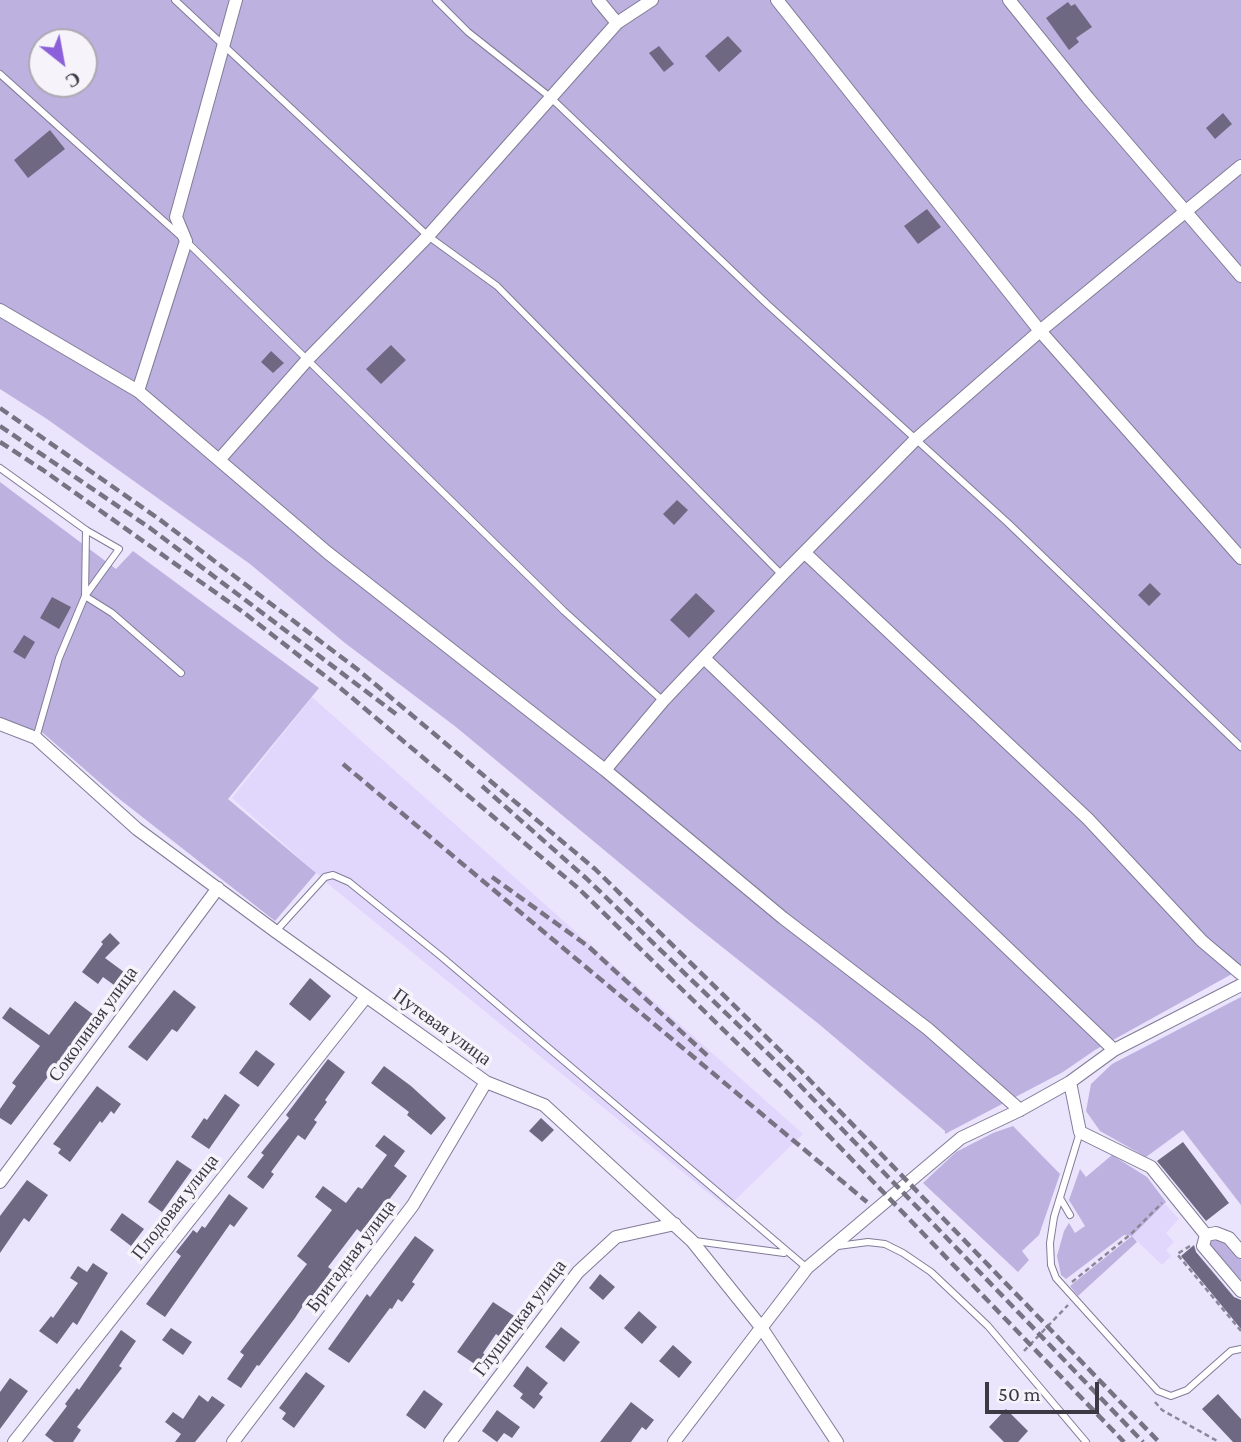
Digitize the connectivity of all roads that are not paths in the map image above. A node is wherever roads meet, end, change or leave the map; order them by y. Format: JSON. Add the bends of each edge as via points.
{"nodes":[{"id":1,"x":175,"y":0,"type":"edge"},
{"id":2,"x":236,"y":0,"type":"edge"},
{"id":3,"x":436,"y":0,"type":"edge"},
{"id":4,"x":598,"y":0,"type":"edge"},
{"id":5,"x":652,"y":0,"type":"edge"},
{"id":6,"x":777,"y":0,"type":"edge"},
{"id":7,"x":1009,"y":0,"type":"edge"},
{"id":8,"x":618,"y":23,"type":"junction"},
{"id":9,"x":223,"y":46,"type":"junction"},
{"id":10,"x":0,"y":74,"type":"edge"},
{"id":11,"x":550,"y":97,"type":"junction"},
{"id":12,"x":1241,"y":166,"type":"edge"},
{"id":13,"x":1186,"y":213,"type":"junction"},
{"id":14,"x":428,"y":236,"type":"junction"},
{"id":15,"x":186,"y":241,"type":"junction"},
{"id":16,"x":1241,"y":276,"type":"edge"},
{"id":17,"x":0,"y":310,"type":"edge"},
{"id":18,"x":1040,"y":331,"type":"junction"},
{"id":19,"x":307,"y":359,"type":"junction"},
{"id":20,"x":138,"y":391,"type":"junction"},
{"id":21,"x":915,"y":440,"type":"junction"},
{"id":22,"x":219,"y":460,"type":"junction"},
{"id":23,"x":0,"y":468,"type":"edge"},
{"id":24,"x":86,"y":530,"type":"junction"},
{"id":25,"x":805,"y":553,"type":"junction"},
{"id":26,"x":1241,"y":558,"type":"edge"},
{"id":27,"x":782,"y":575,"type":"junction"},
{"id":28,"x":85,"y":596,"type":"junction"},
{"id":29,"x":704,"y":658,"type":"junction"},
{"id":30,"x":181,"y":673,"type":"dead end"},
{"id":31,"x":663,"y":701,"type":"junction"},
{"id":32,"x":0,"y":725,"type":"edge"},
{"id":33,"x":36,"y":738,"type":"junction"},
{"id":34,"x":1241,"y":747,"type":"edge"},
{"id":35,"x":605,"y":770,"type":"junction"},
{"id":36,"x":218,"y":888,"type":"junction"},
{"id":37,"x":275,"y":931,"type":"junction"},
{"id":38,"x":1241,"y":974,"type":"edge"},
{"id":39,"x":1241,"y":985,"type":"edge"},
{"id":40,"x":366,"y":997,"type":"junction"},
{"id":41,"x":1114,"y":1050,"type":"junction"},
{"id":42,"x":1070,"y":1082,"type":"junction"},
{"id":43,"x":486,"y":1083,"type":"junction"},
{"id":44,"x":1020,"y":1110,"type":"junction"},
{"id":45,"x":1080,"y":1132,"type":"junction"},
{"id":46,"x":0,"y":1182,"type":"edge"},
{"id":47,"x":1060,"y":1198,"type":"junction"},
{"id":48,"x":1070,"y":1215,"type":"dead end"},
{"id":49,"x":675,"y":1224,"type":"junction"},
{"id":50,"x":1206,"y":1235,"type":"junction"},
{"id":51,"x":692,"y":1241,"type":"junction"},
{"id":52,"x":832,"y":1247,"type":"junction"},
{"id":53,"x":1241,"y":1252,"type":"edge"},
{"id":54,"x":786,"y":1253,"type":"junction"},
{"id":55,"x":807,"y":1269,"type":"junction"},
{"id":56,"x":1241,"y":1291,"type":"edge"},
{"id":57,"x":761,"y":1328,"type":"junction"},
{"id":58,"x":1241,"y":1349,"type":"edge"},
{"id":59,"x":14,"y":1442,"type":"edge"},
{"id":60,"x":233,"y":1442,"type":"edge"},
{"id":61,"x":450,"y":1442,"type":"edge"},
{"id":62,"x":674,"y":1442,"type":"edge"},
{"id":63,"x":837,"y":1442,"type":"edge"},
{"id":64,"x":1086,"y":1442,"type":"edge"}],
"edges":[{"from":1,"to":9,"type":"lane"},
{"from":2,"to":9,"type":"street"},
{"from":3,"to":11,"type":"lane","via":[[468,32]]},
{"from":4,"to":8,"type":"street"},
{"from":5,"to":8,"type":"street"},
{"from":6,"to":18,"type":"street"},
{"from":7,"to":13,"type":"street"},
{"from":8,"to":11,"type":"street"},
{"from":9,"to":14,"type":"lane"},
{"from":9,"to":15,"type":"street","via":[[176,217]]},
{"from":10,"to":15,"type":"lane"},
{"from":11,"to":14,"type":"street"},
{"from":11,"to":21,"type":"lane"},
{"from":12,"to":13,"type":"street"},
{"from":13,"to":16,"type":"street"},
{"from":13,"to":18,"type":"street"},
{"from":14,"to":19,"type":"street"},
{"from":14,"to":27,"type":"lane","via":[[497,286]]},
{"from":15,"to":19,"type":"lane"},
{"from":15,"to":20,"type":"street"},
{"from":17,"to":20,"type":"street"},
{"from":18,"to":21,"type":"street"},
{"from":18,"to":26,"type":"street"},
{"from":19,"to":22,"type":"street"},
{"from":19,"to":31,"type":"lane","via":[[564,611]]},
{"from":20,"to":22,"type":"street"},
{"from":21,"to":25,"type":"street"},
{"from":21,"to":34,"type":"lane"},
{"from":22,"to":35,"type":"street","via":[[328,553]]},
{"from":23,"to":24,"type":"lane"},
{"from":24,"to":28,"type":"lane"},
{"from":24,"to":28,"type":"lane","via":[[120,549]]},
{"from":25,"to":27,"type":"street"},
{"from":25,"to":38,"type":"street","via":[[1088,819],[1202,941]]},
{"from":27,"to":29,"type":"street"},
{"from":28,"to":30,"type":"lane","via":[[112,613]]},
{"from":28,"to":33,"type":"lane","via":[[59,658]]},
{"from":29,"to":31,"type":"street"},
{"from":29,"to":41,"type":"street"},
{"from":31,"to":35,"type":"street"},
{"from":32,"to":33,"type":"street","name":"Путевая улица"},
{"from":33,"to":36,"type":"street","name":"Путевая улица","via":[[137,829]]},
{"from":35,"to":44,"type":"street","via":[[783,918],[928,1029]]},
{"from":36,"to":37,"type":"street","name":"Путевая улица"},
{"from":36,"to":46,"type":"street","name":"Соколиная улица"},
{"from":37,"to":40,"type":"street","name":"Путевая улица"},
{"from":37,"to":54,"type":"lane","via":[[325,877],[333,875],[349,882]]},
{"from":39,"to":41,"type":"street"},
{"from":40,"to":43,"type":"street","name":"Путевая улица"},
{"from":40,"to":59,"type":"street","name":"Плодовая улица"},
{"from":41,"to":42,"type":"street"},
{"from":42,"to":44,"type":"street"},
{"from":42,"to":45,"type":"street"},
{"from":43,"to":49,"type":"street","name":"Путевая улица","via":[[544,1105]]},
{"from":43,"to":60,"type":"street","name":"Бригадная улица","via":[[414,1205]]},
{"from":44,"to":52,"type":"street","via":[[961,1138]]},
{"from":45,"to":47,"type":"lane"},
{"from":45,"to":50,"type":"street","via":[[1151,1167]]},
{"from":47,"to":48,"type":"lane"},
{"from":47,"to":58,"type":"lane","via":[[1050,1243],[1056,1278],[1158,1391],[1171,1396],[1187,1390],[1231,1350]]},
{"from":49,"to":51,"type":"street","name":"Путевая улица"},
{"from":49,"to":61,"type":"street","name":"Глушицкая улица","via":[[616,1237],[578,1272]]},
{"from":50,"to":53,"type":"street","via":[[1229,1238]]},
{"from":50,"to":56,"type":"street","via":[[1203,1246]]},
{"from":51,"to":54,"type":"lane"},
{"from":51,"to":57,"type":"street","name":"Путевая улица"},
{"from":52,"to":55,"type":"street"},
{"from":52,"to":64,"type":"lane","via":[[885,1244],[931,1272],[1017,1358]]},
{"from":54,"to":55,"type":"lane"},
{"from":55,"to":57,"type":"street"},
{"from":57,"to":62,"type":"street"},
{"from":57,"to":63,"type":"street","name":"Путевая улица"}]}
